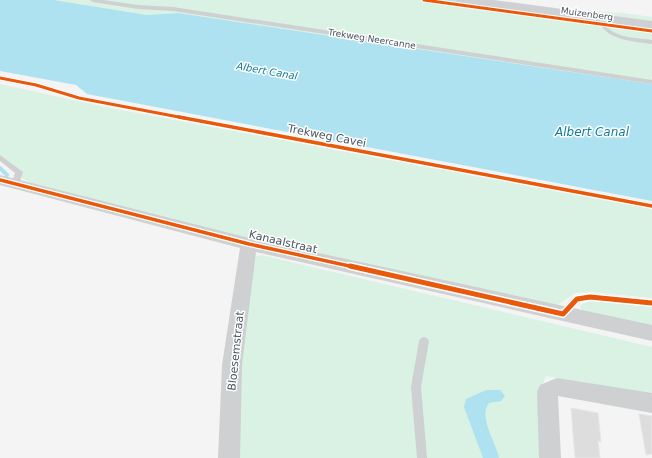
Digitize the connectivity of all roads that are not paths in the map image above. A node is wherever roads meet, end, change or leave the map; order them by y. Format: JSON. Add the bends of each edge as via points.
{"nodes":[{"id":1,"x":93,"y":0,"type":"edge"},
{"id":2,"x":463,"y":0,"type":"edge"},
{"id":3,"x":601,"y":19,"type":"junction"},
{"id":4,"x":652,"y":26,"type":"edge"},
{"id":5,"x":652,"y":42,"type":"edge"},
{"id":6,"x":0,"y":78,"type":"edge"},
{"id":7,"x":652,"y":82,"type":"edge"},
{"id":8,"x":0,"y":157,"type":"edge"},
{"id":9,"x":7,"y":182,"type":"edge"},
{"id":10,"x":652,"y":206,"type":"edge"},
{"id":11,"x":249,"y":244,"type":"junction"},
{"id":12,"x":652,"y":302,"type":"edge"},
{"id":13,"x":563,"y":314,"type":"junction"},
{"id":14,"x":652,"y":333,"type":"edge"},
{"id":15,"x":424,"y":341,"type":"dead end"},
{"id":16,"x":652,"y":403,"type":"edge"},
{"id":17,"x":229,"y":458,"type":"edge"},
{"id":18,"x":422,"y":458,"type":"edge"},
{"id":19,"x":550,"y":458,"type":"edge"}],
"edges":[{"from":1,"to":7,"type":"lane","name":"Trekweg Neercanne","via":[[181,10]]},
{"from":2,"to":3,"type":"street","name":"Muizenberg"},
{"from":3,"to":4,"type":"street","name":"Muizenberg"},
{"from":3,"to":5,"type":"lane","via":[[604,30],[612,34]]},
{"from":6,"to":10,"type":"lane","name":"Trekweg Cavei","via":[[36,85],[79,98]]},
{"from":8,"to":9,"type":"lane","via":[[19,172]]},
{"from":9,"to":11,"type":"street","name":"Kanaalstraat"},
{"from":11,"to":13,"type":"street","name":"Kanaalstraat"},
{"from":11,"to":17,"type":"street","name":"Bloesemstraat","via":[[232,365]]},
{"from":12,"to":13,"type":"lane","via":[[590,297],[577,299]]},
{"from":13,"to":14,"type":"street","name":"Kanaalstraat"},
{"from":15,"to":18,"type":"lane","via":[[416,387]]},
{"from":16,"to":19,"type":"street","via":[[557,386],[547,392]]}]}
